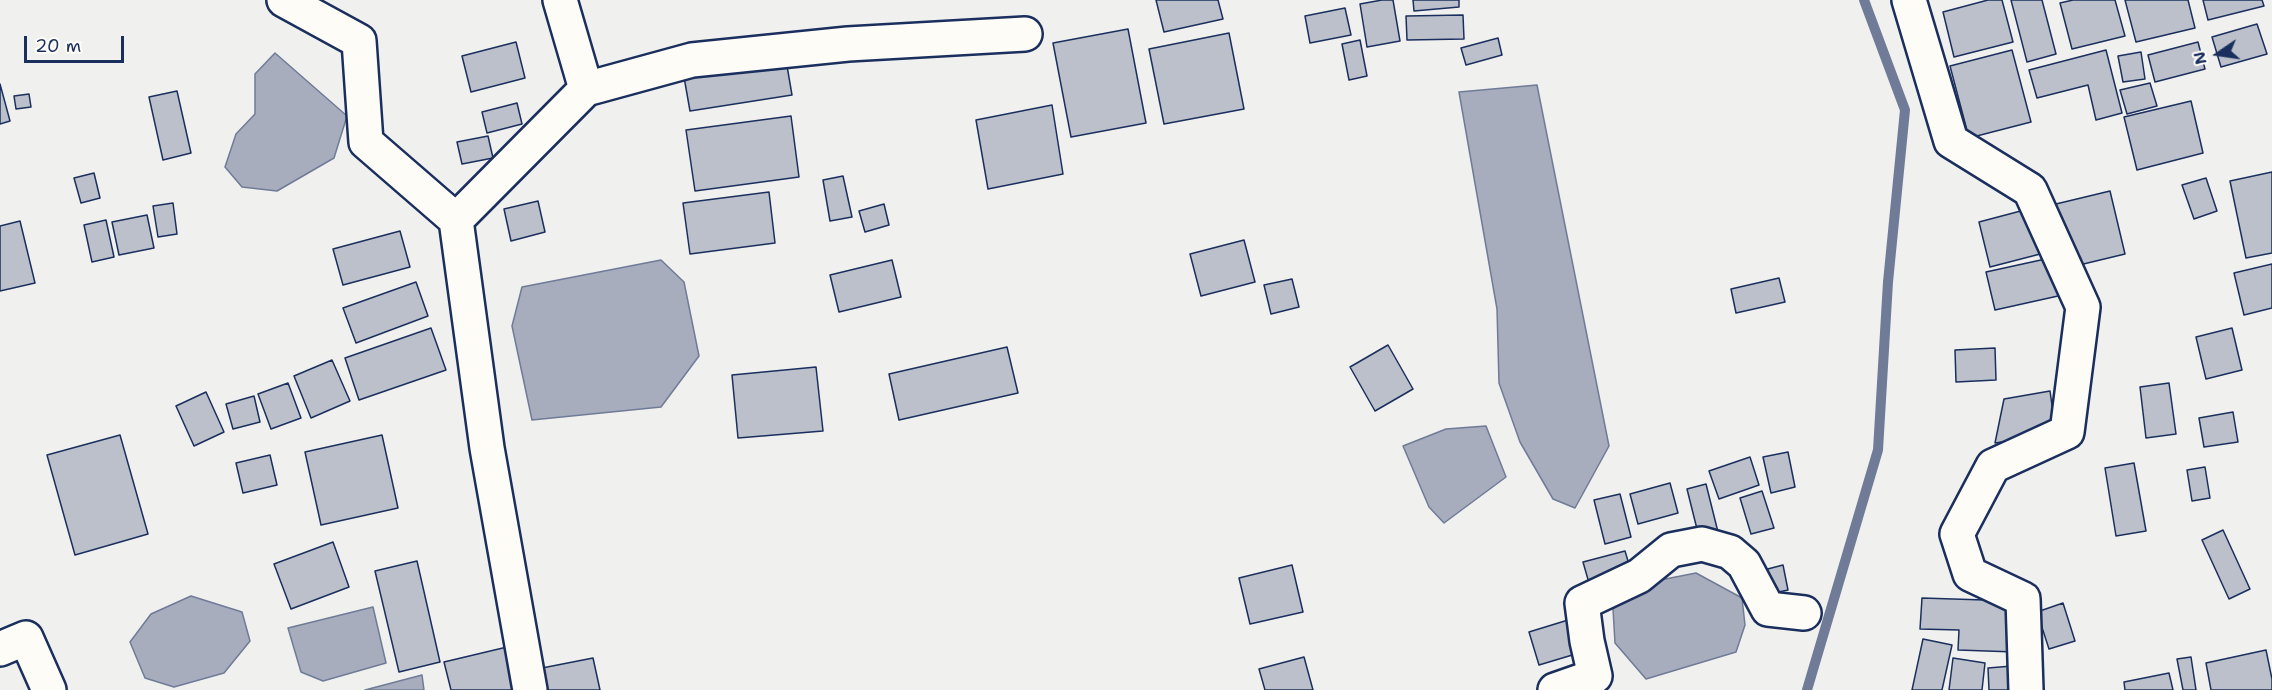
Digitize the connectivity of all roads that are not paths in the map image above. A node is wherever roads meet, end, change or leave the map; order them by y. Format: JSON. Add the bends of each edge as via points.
{"nodes":[{"id":1,"x":284,"y":0,"type":"edge"},
{"id":2,"x":561,"y":0,"type":"edge"},
{"id":3,"x":1909,"y":0,"type":"edge"},
{"id":4,"x":1025,"y":34,"type":"dead end"},
{"id":5,"x":586,"y":89,"type":"junction"},
{"id":6,"x":456,"y":220,"type":"junction"},
{"id":7,"x":1804,"y":613,"type":"dead end"},
{"id":8,"x":0,"y":649,"type":"edge"},
{"id":9,"x":49,"y":690,"type":"edge"},
{"id":10,"x":530,"y":690,"type":"edge"},
{"id":11,"x":1555,"y":690,"type":"edge"},
{"id":12,"x":2026,"y":690,"type":"edge"}],
"edges":[{"from":1,"to":6,"type":"street","via":[[359,41],[366,142]]},
{"from":2,"to":5,"type":"street"},
{"from":3,"to":12,"type":"street","via":[[1951,141],[2030,190],[2083,307],[2067,432],[1993,466],[1957,534],[1970,574],[2023,599]]},
{"from":4,"to":5,"type":"street","via":[[848,44],[692,60]]},
{"from":5,"to":6,"type":"street"},
{"from":6,"to":10,"type":"street","via":[[487,448]]},
{"from":7,"to":11,"type":"street","via":[[1768,609],[1744,564],[1730,552],[1702,544],[1671,550],[1639,576],[1582,603],[1595,676]]},
{"from":8,"to":9,"type":"street","via":[[26,638]]}]}
